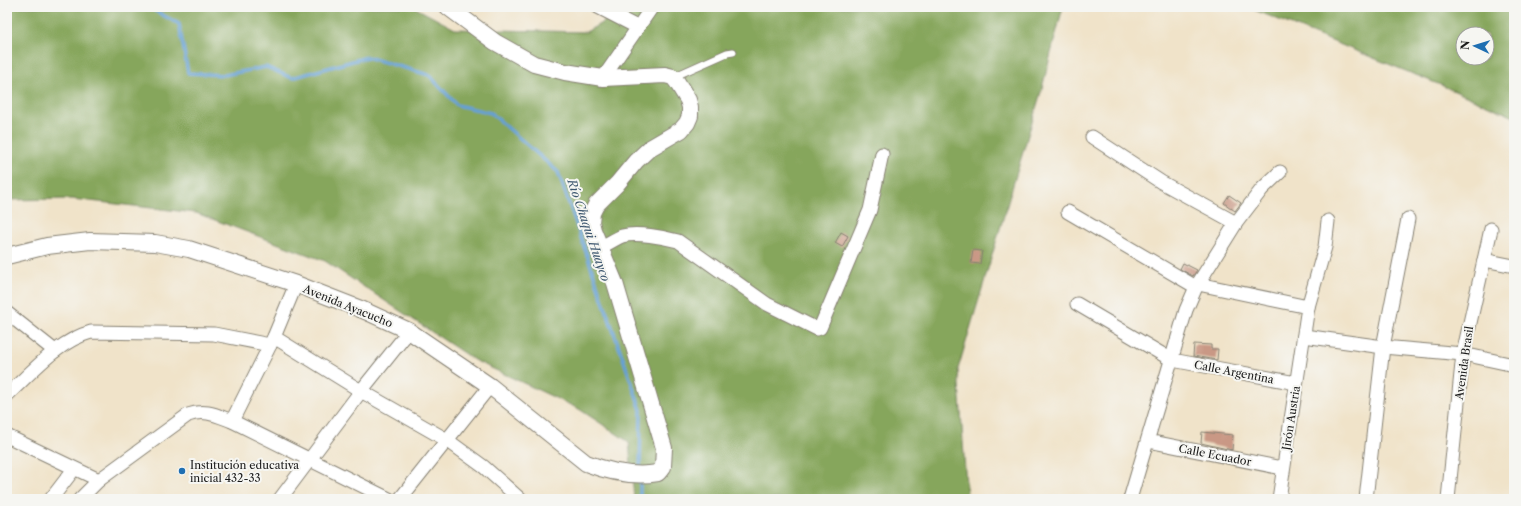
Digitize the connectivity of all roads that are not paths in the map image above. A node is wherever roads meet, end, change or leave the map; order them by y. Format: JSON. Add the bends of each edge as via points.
{"nodes":[{"id":1,"x":448,"y":7,"type":"edge"},
{"id":2,"x":598,"y":7,"type":"edge"},
{"id":3,"x":652,"y":7,"type":"edge"},
{"id":4,"x":638,"y":27,"type":"junction"},
{"id":5,"x":733,"y":52,"type":"dead end"},
{"id":6,"x":673,"y":77,"type":"junction"},
{"id":7,"x":603,"y":78,"type":"junction"},
{"id":8,"x":1092,"y":137,"type":"dead end"},
{"id":9,"x":882,"y":154,"type":"dead end"},
{"id":10,"x":1280,"y":172,"type":"dead end"},
{"id":11,"x":1068,"y":212,"type":"dead end"},
{"id":12,"x":1408,"y":219,"type":"dead end"},
{"id":13,"x":1328,"y":221,"type":"dead end"},
{"id":14,"x":1236,"y":223,"type":"junction"},
{"id":15,"x":1491,"y":229,"type":"dead end"},
{"id":16,"x":600,"y":248,"type":"junction"},
{"id":17,"x":7,"y":256,"type":"edge"},
{"id":18,"x":1484,"y":260,"type":"junction"},
{"id":19,"x":1514,"y":266,"type":"edge"},
{"id":20,"x":296,"y":284,"type":"junction"},
{"id":21,"x":1197,"y":286,"type":"junction"},
{"id":22,"x":1077,"y":304,"type":"dead end"},
{"id":23,"x":1308,"y":307,"type":"junction"},
{"id":24,"x":7,"y":313,"type":"edge"},
{"id":25,"x":409,"y":331,"type":"junction"},
{"id":26,"x":1304,"y":336,"type":"junction"},
{"id":27,"x":272,"y":341,"type":"junction"},
{"id":28,"x":1383,"y":347,"type":"junction"},
{"id":29,"x":55,"y":351,"type":"junction"},
{"id":30,"x":1463,"y":354,"type":"junction"},
{"id":31,"x":1172,"y":360,"type":"junction"},
{"id":32,"x":1514,"y":365,"type":"edge"},
{"id":33,"x":1296,"y":383,"type":"junction"},
{"id":34,"x":490,"y":386,"type":"junction"},
{"id":35,"x":361,"y":390,"type":"junction"},
{"id":36,"x":7,"y":394,"type":"edge"},
{"id":37,"x":232,"y":421,"type":"junction"},
{"id":38,"x":7,"y":436,"type":"edge"},
{"id":39,"x":447,"y":440,"type":"junction"},
{"id":40,"x":1148,"y":441,"type":"junction"},
{"id":41,"x":308,"y":460,"type":"junction"},
{"id":42,"x":1282,"y":468,"type":"junction"},
{"id":43,"x":74,"y":469,"type":"junction"},
{"id":44,"x":99,"y":480,"type":"junction"},
{"id":45,"x":514,"y":497,"type":"edge"},
{"id":46,"x":51,"y":499,"type":"edge"},
{"id":47,"x":80,"y":499,"type":"edge"},
{"id":48,"x":280,"y":499,"type":"edge"},
{"id":49,"x":389,"y":499,"type":"edge"},
{"id":50,"x":400,"y":499,"type":"edge"},
{"id":51,"x":1130,"y":499,"type":"edge"},
{"id":52,"x":1279,"y":499,"type":"edge"},
{"id":53,"x":1366,"y":499,"type":"edge"},
{"id":54,"x":1448,"y":499,"type":"edge"}],
"edges":[{"from":1,"to":7,"type":"street","via":[[494,42],[534,64]]},
{"from":2,"to":4,"type":"street"},
{"from":3,"to":4,"type":"street"},
{"from":4,"to":7,"type":"street"},
{"from":5,"to":6,"type":"lane"},
{"from":6,"to":7,"type":"street","via":[[653,74]]},
{"from":6,"to":16,"type":"street","via":[[688,100],[688,123],[681,130],[650,148],[596,205],[591,222]]},
{"from":8,"to":14,"type":"street","via":[[1161,182]]},
{"from":9,"to":16,"type":"street","via":[[870,210],[820,328],[817,329],[767,304],[678,241],[627,235]]},
{"from":10,"to":14,"type":"street","via":[[1262,189]]},
{"from":11,"to":21,"type":"street"},
{"from":12,"to":28,"type":"street"},
{"from":13,"to":23,"type":"street","name":"Jirón Austria","via":[[1325,247]]},
{"from":14,"to":21,"type":"street"},
{"from":15,"to":18,"type":"street","name":"Avenida Brasil"},
{"from":16,"to":34,"type":"street","name":"Avenida Ayacucho","via":[[615,283],[664,448],[663,467],[658,473],[625,473],[605,470],[586,463]]},
{"from":17,"to":20,"type":"street","name":"Avenida Ayacucho","via":[[47,246],[90,241],[155,243],[189,249]]},
{"from":18,"to":19,"type":"street"},
{"from":18,"to":30,"type":"street","name":"Avenida Brasil"},
{"from":20,"to":25,"type":"street","name":"Avenida Ayacucho"},
{"from":20,"to":27,"type":"street"},
{"from":21,"to":23,"type":"street"},
{"from":21,"to":31,"type":"street","via":[[1186,310]]},
{"from":22,"to":31,"type":"street"},
{"from":23,"to":26,"type":"street","name":"Jirón Austria"},
{"from":24,"to":29,"type":"street"},
{"from":25,"to":34,"type":"street","name":"Avenida Ayacucho"},
{"from":25,"to":35,"type":"street"},
{"from":26,"to":28,"type":"street"},
{"from":26,"to":33,"type":"street","name":"Jirón Austria"},
{"from":27,"to":29,"type":"street","via":[[214,334],[91,332],[81,335]]},
{"from":27,"to":35,"type":"street"},
{"from":27,"to":37,"type":"street"},
{"from":28,"to":30,"type":"street"},
{"from":28,"to":53,"type":"street"},
{"from":29,"to":36,"type":"street"},
{"from":30,"to":32,"type":"street"},
{"from":30,"to":54,"type":"street","name":"Avenida Brasil"},
{"from":31,"to":33,"type":"street","name":"Calle Argentina"},
{"from":31,"to":40,"type":"street"},
{"from":33,"to":42,"type":"street","name":"Jirón Austria"},
{"from":34,"to":39,"type":"street"},
{"from":35,"to":39,"type":"street"},
{"from":35,"to":41,"type":"street"},
{"from":37,"to":41,"type":"street"},
{"from":37,"to":44,"type":"street","via":[[206,412],[188,415]]},
{"from":38,"to":43,"type":"street"},
{"from":39,"to":45,"type":"street","via":[[484,468]]},
{"from":39,"to":50,"type":"street"},
{"from":40,"to":42,"type":"street","name":"Calle Ecuador"},
{"from":40,"to":51,"type":"street"},
{"from":41,"to":48,"type":"street"},
{"from":41,"to":49,"type":"street"},
{"from":42,"to":52,"type":"street","name":"Jirón Austria"},
{"from":43,"to":44,"type":"street"},
{"from":43,"to":46,"type":"street"},
{"from":44,"to":47,"type":"street"}]}
